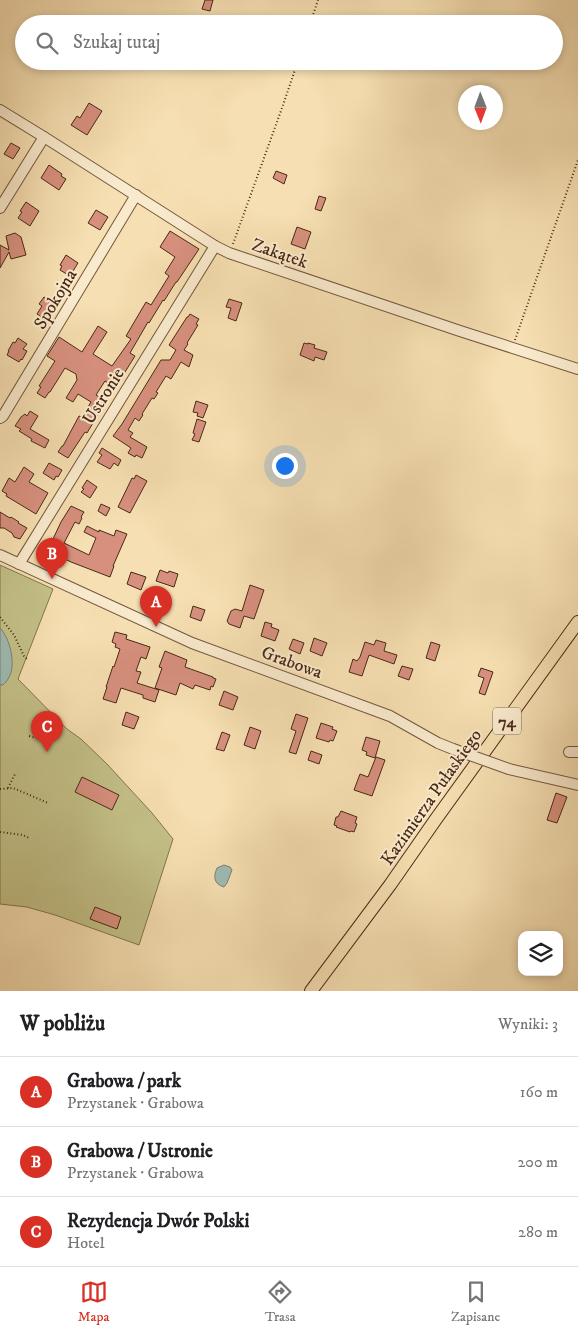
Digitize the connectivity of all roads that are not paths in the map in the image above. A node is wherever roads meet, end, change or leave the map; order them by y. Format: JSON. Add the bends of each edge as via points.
{"nodes":[{"id":1,"x":0,"y":110,"type":"edge"},
{"id":2,"x":44,"y":137,"type":"junction"},
{"id":3,"x":136,"y":196,"type":"junction"},
{"id":4,"x":0,"y":208,"type":"edge"},
{"id":5,"x":215,"y":246,"type":"junction"},
{"id":6,"x":578,"y":369,"type":"edge"},
{"id":7,"x":0,"y":418,"type":"edge"},
{"id":8,"x":0,"y":554,"type":"edge"},
{"id":9,"x":19,"y":564,"type":"junction"},
{"id":10,"x":578,"y":622,"type":"edge"},
{"id":11,"x":578,"y":785,"type":"edge"},
{"id":12,"x":311,"y":991,"type":"edge"}],
"edges":[{"from":1,"to":2,"type":"street","name":"Zakątek"},
{"from":2,"to":3,"type":"street","name":"Zakątek"},
{"from":2,"to":4,"type":"street"},
{"from":3,"to":5,"type":"street","name":"Zakątek"},
{"from":3,"to":7,"type":"street","name":"Spokojna"},
{"from":5,"to":6,"type":"street","name":"Zakątek","via":[[229,254]]},
{"from":5,"to":9,"type":"street","name":"Ustronie"},
{"from":8,"to":9,"type":"street","name":"Grabowa"},
{"from":9,"to":11,"type":"street","name":"Grabowa","bridge":true,"via":[[192,643],[390,716],[453,749],[509,769]]},
{"from":10,"to":12,"type":"main road","name":"Kazimierza Pułaskiego","number":"74"}]}
